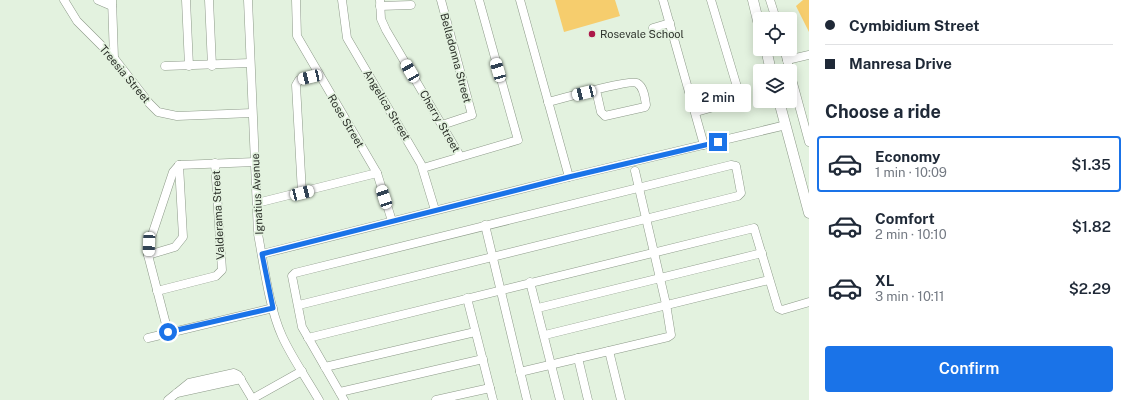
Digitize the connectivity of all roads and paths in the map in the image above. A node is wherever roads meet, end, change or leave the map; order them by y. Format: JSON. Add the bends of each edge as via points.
{"nodes":[{"id":1,"x":64,"y":0,"type":"edge"},
{"id":2,"x":98,"y":0,"type":"edge"},
{"id":3,"x":186,"y":0,"type":"edge"},
{"id":4,"x":209,"y":0,"type":"edge"},
{"id":5,"x":248,"y":0,"type":"edge"},
{"id":6,"x":296,"y":0,"type":"edge"},
{"id":7,"x":342,"y":0,"type":"edge"},
{"id":8,"x":440,"y":0,"type":"edge"},
{"id":9,"x":478,"y":0,"type":"edge"},
{"id":10,"x":520,"y":0,"type":"edge"},
{"id":11,"x":663,"y":0,"type":"edge"},
{"id":12,"x":711,"y":0,"type":"edge"},
{"id":13,"x":753,"y":0,"type":"edge"},
{"id":14,"x":770,"y":0,"type":"edge"},
{"id":15,"x":112,"y":3,"type":"edge"},
{"id":16,"x":380,"y":3,"type":"edge"},
{"id":17,"x":411,"y":5,"type":"dead end"},
{"id":18,"x":756,"y":12,"type":"edge"},
{"id":19,"x":774,"y":12,"type":"edge"},
{"id":20,"x":670,"y":23,"type":"junction"},
{"id":21,"x":653,"y":28,"type":"dead end"},
{"id":22,"x":809,"y":55,"type":"edge"},
{"id":23,"x":786,"y":56,"type":"edge"},
{"id":24,"x":114,"y":58,"type":"junction"},
{"id":25,"x":787,"y":60,"type":"junction"},
{"id":26,"x":250,"y":63,"type":"junction"},
{"id":27,"x":788,"y":64,"type":"edge"},
{"id":28,"x":165,"y":66,"type":"dead end"},
{"id":29,"x":189,"y":66,"type":"junction"},
{"id":30,"x":212,"y":66,"type":"junction"},
{"id":31,"x":318,"y":75,"type":"junction"},
{"id":32,"x":596,"y":90,"type":"junction"},
{"id":33,"x":797,"y":97,"type":"edge"},
{"id":34,"x":548,"y":102,"type":"junction"},
{"id":35,"x":781,"y":108,"type":"edge"},
{"id":36,"x":696,"y":112,"type":"junction"},
{"id":37,"x":252,"y":113,"type":"junction"},
{"id":38,"x":442,"y":124,"type":"junction"},
{"id":39,"x":786,"y":125,"type":"junction"},
{"id":40,"x":809,"y":142,"type":"edge"},
{"id":41,"x":704,"y":145,"type":"junction"},
{"id":42,"x":460,"y":156,"type":"junction"},
{"id":43,"x":255,"y":162,"type":"junction"},
{"id":44,"x":215,"y":163,"type":"junction"},
{"id":45,"x":179,"y":165,"type":"junction"},
{"id":46,"x":423,"y":168,"type":"junction"},
{"id":47,"x":635,"y":171,"type":"dead end"},
{"id":48,"x":377,"y":173,"type":"junction"},
{"id":49,"x":569,"y":177,"type":"junction"},
{"id":50,"x":638,"y":187,"type":"junction"},
{"id":51,"x":302,"y":193,"type":"junction"},
{"id":52,"x":257,"y":203,"type":"junction"},
{"id":53,"x":435,"y":210,"type":"junction"},
{"id":54,"x":809,"y":213,"type":"edge"},
{"id":55,"x":646,"y":220,"type":"junction"},
{"id":56,"x":392,"y":221,"type":"junction"},
{"id":57,"x":484,"y":225,"type":"junction"},
{"id":58,"x":653,"y":252,"type":"junction"},
{"id":59,"x":762,"y":253,"type":"junction"},
{"id":60,"x":148,"y":254,"type":"junction"},
{"id":61,"x":262,"y":254,"type":"junction"},
{"id":62,"x":492,"y":258,"type":"junction"},
{"id":63,"x":660,"y":278,"type":"junction"},
{"id":64,"x":769,"y":280,"type":"junction"},
{"id":65,"x":530,"y":282,"type":"junction"},
{"id":66,"x":500,"y":290,"type":"junction"},
{"id":67,"x":156,"y":291,"type":"junction"},
{"id":68,"x":467,"y":298,"type":"junction"},
{"id":69,"x":809,"y":302,"type":"edge"},
{"id":70,"x":666,"y":304,"type":"junction"},
{"id":71,"x":299,"y":306,"type":"junction"},
{"id":72,"x":273,"y":308,"type":"junction"},
{"id":73,"x":538,"y":308,"type":"junction"},
{"id":74,"x":168,"y":332,"type":"junction"},
{"id":75,"x":476,"y":332,"type":"junction"},
{"id":76,"x":545,"y":335,"type":"junction"},
{"id":77,"x":148,"y":338,"type":"dead end"},
{"id":78,"x":308,"y":338,"type":"junction"},
{"id":79,"x":609,"y":351,"type":"junction"},
{"id":80,"x":578,"y":358,"type":"junction"},
{"id":81,"x":483,"y":359,"type":"junction"},
{"id":82,"x":552,"y":364,"type":"junction"},
{"id":83,"x":325,"y":367,"type":"junction"},
{"id":84,"x":302,"y":371,"type":"junction"},
{"id":85,"x":520,"y":372,"type":"junction"},
{"id":86,"x":490,"y":388,"type":"junction"},
{"id":87,"x":340,"y":392,"type":"junction"},
{"id":88,"x":171,"y":397,"type":"edge"},
{"id":89,"x":253,"y":400,"type":"edge"},
{"id":90,"x":319,"y":400,"type":"edge"},
{"id":91,"x":344,"y":400,"type":"edge"},
{"id":92,"x":436,"y":400,"type":"edge"},
{"id":93,"x":493,"y":400,"type":"edge"},
{"id":94,"x":527,"y":400,"type":"edge"},
{"id":95,"x":560,"y":400,"type":"edge"},
{"id":96,"x":588,"y":400,"type":"edge"},
{"id":97,"x":621,"y":400,"type":"edge"}],
"edges":[{"from":1,"to":24,"type":"street","name":"Treesia Street","via":[[78,21]]},
{"from":2,"to":15,"type":"street"},
{"from":3,"to":29,"type":"street"},
{"from":4,"to":30,"type":"street"},
{"from":5,"to":26,"type":"street","name":"Ignatius Avenue"},
{"from":6,"to":31,"type":"street","name":"Rose Street","via":[[294,36]]},
{"from":7,"to":46,"type":"street","name":"Angelica Street","via":[[347,38]]},
{"from":8,"to":38,"type":"street","name":"Belladonna Street","via":[[472,115]]},
{"from":9,"to":42,"type":"street","via":[[518,140]]},
{"from":10,"to":34,"type":"street"},
{"from":11,"to":20,"type":"street"},
{"from":12,"to":36,"type":"street","via":[[738,90],[732,102]]},
{"from":13,"to":18,"type":"main road"},
{"from":14,"to":19,"type":"street"},
{"from":15,"to":24,"type":"street"},
{"from":16,"to":17,"type":"street"},
{"from":16,"to":38,"type":"street","name":"Cherry Street","via":[[381,19],[386,30]]},
{"from":20,"to":21,"type":"street"},
{"from":20,"to":36,"type":"street"},
{"from":22,"to":25,"type":"street"},
{"from":23,"to":25,"type":"street"},
{"from":24,"to":37,"type":"street","name":"Treesia Street","via":[[158,112],[177,116]]},
{"from":25,"to":27,"type":"street"},
{"from":26,"to":30,"type":"street"},
{"from":26,"to":37,"type":"street","name":"Ignatius Avenue"},
{"from":28,"to":29,"type":"street"},
{"from":29,"to":30,"type":"street"},
{"from":31,"to":48,"type":"street","name":"Rose Street"},
{"from":31,"to":51,"type":"street","via":[[299,80],[296,85]]},
{"from":32,"to":32,"type":"street","via":[[601,112],[605,116],[646,105],[642,88],[632,81]]},
{"from":32,"to":34,"type":"street"},
{"from":33,"to":40,"type":"street"},
{"from":34,"to":49,"type":"street"},
{"from":35,"to":39,"type":"main road"},
{"from":36,"to":41,"type":"street"},
{"from":37,"to":43,"type":"street","name":"Ignatius Avenue"},
{"from":38,"to":42,"type":"street","name":"Cherry Street"},
{"from":39,"to":41,"type":"street"},
{"from":39,"to":54,"type":"main road"},
{"from":41,"to":49,"type":"street"},
{"from":42,"to":46,"type":"street"},
{"from":43,"to":44,"type":"street"},
{"from":43,"to":52,"type":"street","name":"Ignatius Avenue"},
{"from":44,"to":45,"type":"street"},
{"from":44,"to":67,"type":"street","name":"Valderama Street","via":[[222,270],[216,276]]},
{"from":45,"to":60,"type":"street","via":[[173,172]]},
{"from":45,"to":60,"type":"street","via":[[183,237],[175,247]]},
{"from":46,"to":53,"type":"street","name":"Angelica Street"},
{"from":47,"to":50,"type":"street"},
{"from":48,"to":51,"type":"street"},
{"from":48,"to":56,"type":"street","name":"Rose Street"},
{"from":49,"to":53,"type":"street"},
{"from":50,"to":55,"type":"street"},
{"from":50,"to":55,"type":"street","via":[[733,164],[736,166],[741,188],[738,196]]},
{"from":50,"to":57,"type":"street"},
{"from":51,"to":52,"type":"street"},
{"from":52,"to":61,"type":"street","name":"Ignatius Avenue","via":[[258,234]]},
{"from":53,"to":56,"type":"street"},
{"from":55,"to":58,"type":"street"},
{"from":55,"to":62,"type":"street"},
{"from":56,"to":61,"type":"street"},
{"from":57,"to":62,"type":"street"},
{"from":57,"to":71,"type":"street","via":[[294,273],[292,276]]},
{"from":58,"to":59,"type":"street","via":[[754,228]]},
{"from":58,"to":63,"type":"street"},
{"from":58,"to":65,"type":"street"},
{"from":59,"to":63,"type":"street"},
{"from":59,"to":64,"type":"street"},
{"from":60,"to":67,"type":"street"},
{"from":61,"to":72,"type":"street","name":"Ignatius Avenue"},
{"from":62,"to":66,"type":"street"},
{"from":62,"to":71,"type":"street"},
{"from":63,"to":70,"type":"street"},
{"from":63,"to":73,"type":"street"},
{"from":64,"to":69,"type":"street","via":[[780,310]]},
{"from":64,"to":70,"type":"street"},
{"from":65,"to":66,"type":"street"},
{"from":65,"to":73,"type":"street"},
{"from":66,"to":68,"type":"street"},
{"from":66,"to":85,"type":"street"},
{"from":67,"to":74,"type":"street"},
{"from":68,"to":75,"type":"street"},
{"from":68,"to":78,"type":"street"},
{"from":70,"to":76,"type":"street"},
{"from":70,"to":79,"type":"street","via":[[672,334],[670,336]]},
{"from":71,"to":78,"type":"street","via":[[300,320]]},
{"from":72,"to":74,"type":"street"},
{"from":72,"to":84,"type":"street","name":"Ignatius Avenue","via":[[282,336]]},
{"from":73,"to":76,"type":"street"},
{"from":74,"to":77,"type":"street"},
{"from":75,"to":81,"type":"street"},
{"from":75,"to":83,"type":"street"},
{"from":76,"to":82,"type":"street"},
{"from":78,"to":83,"type":"street"},
{"from":79,"to":80,"type":"street"},
{"from":79,"to":97,"type":"street"},
{"from":80,"to":82,"type":"street"},
{"from":80,"to":96,"type":"street"},
{"from":81,"to":86,"type":"street"},
{"from":81,"to":87,"type":"street"},
{"from":82,"to":85,"type":"street"},
{"from":82,"to":95,"type":"street"},
{"from":83,"to":87,"type":"street"},
{"from":84,"to":89,"type":"street"},
{"from":84,"to":90,"type":"street","name":"Ignatius Avenue"},
{"from":85,"to":94,"type":"street"},
{"from":86,"to":92,"type":"street"},
{"from":86,"to":93,"type":"street"},
{"from":87,"to":91,"type":"street"},
{"from":88,"to":89,"type":"street","via":[[189,383],[231,373],[237,374]]}]}
